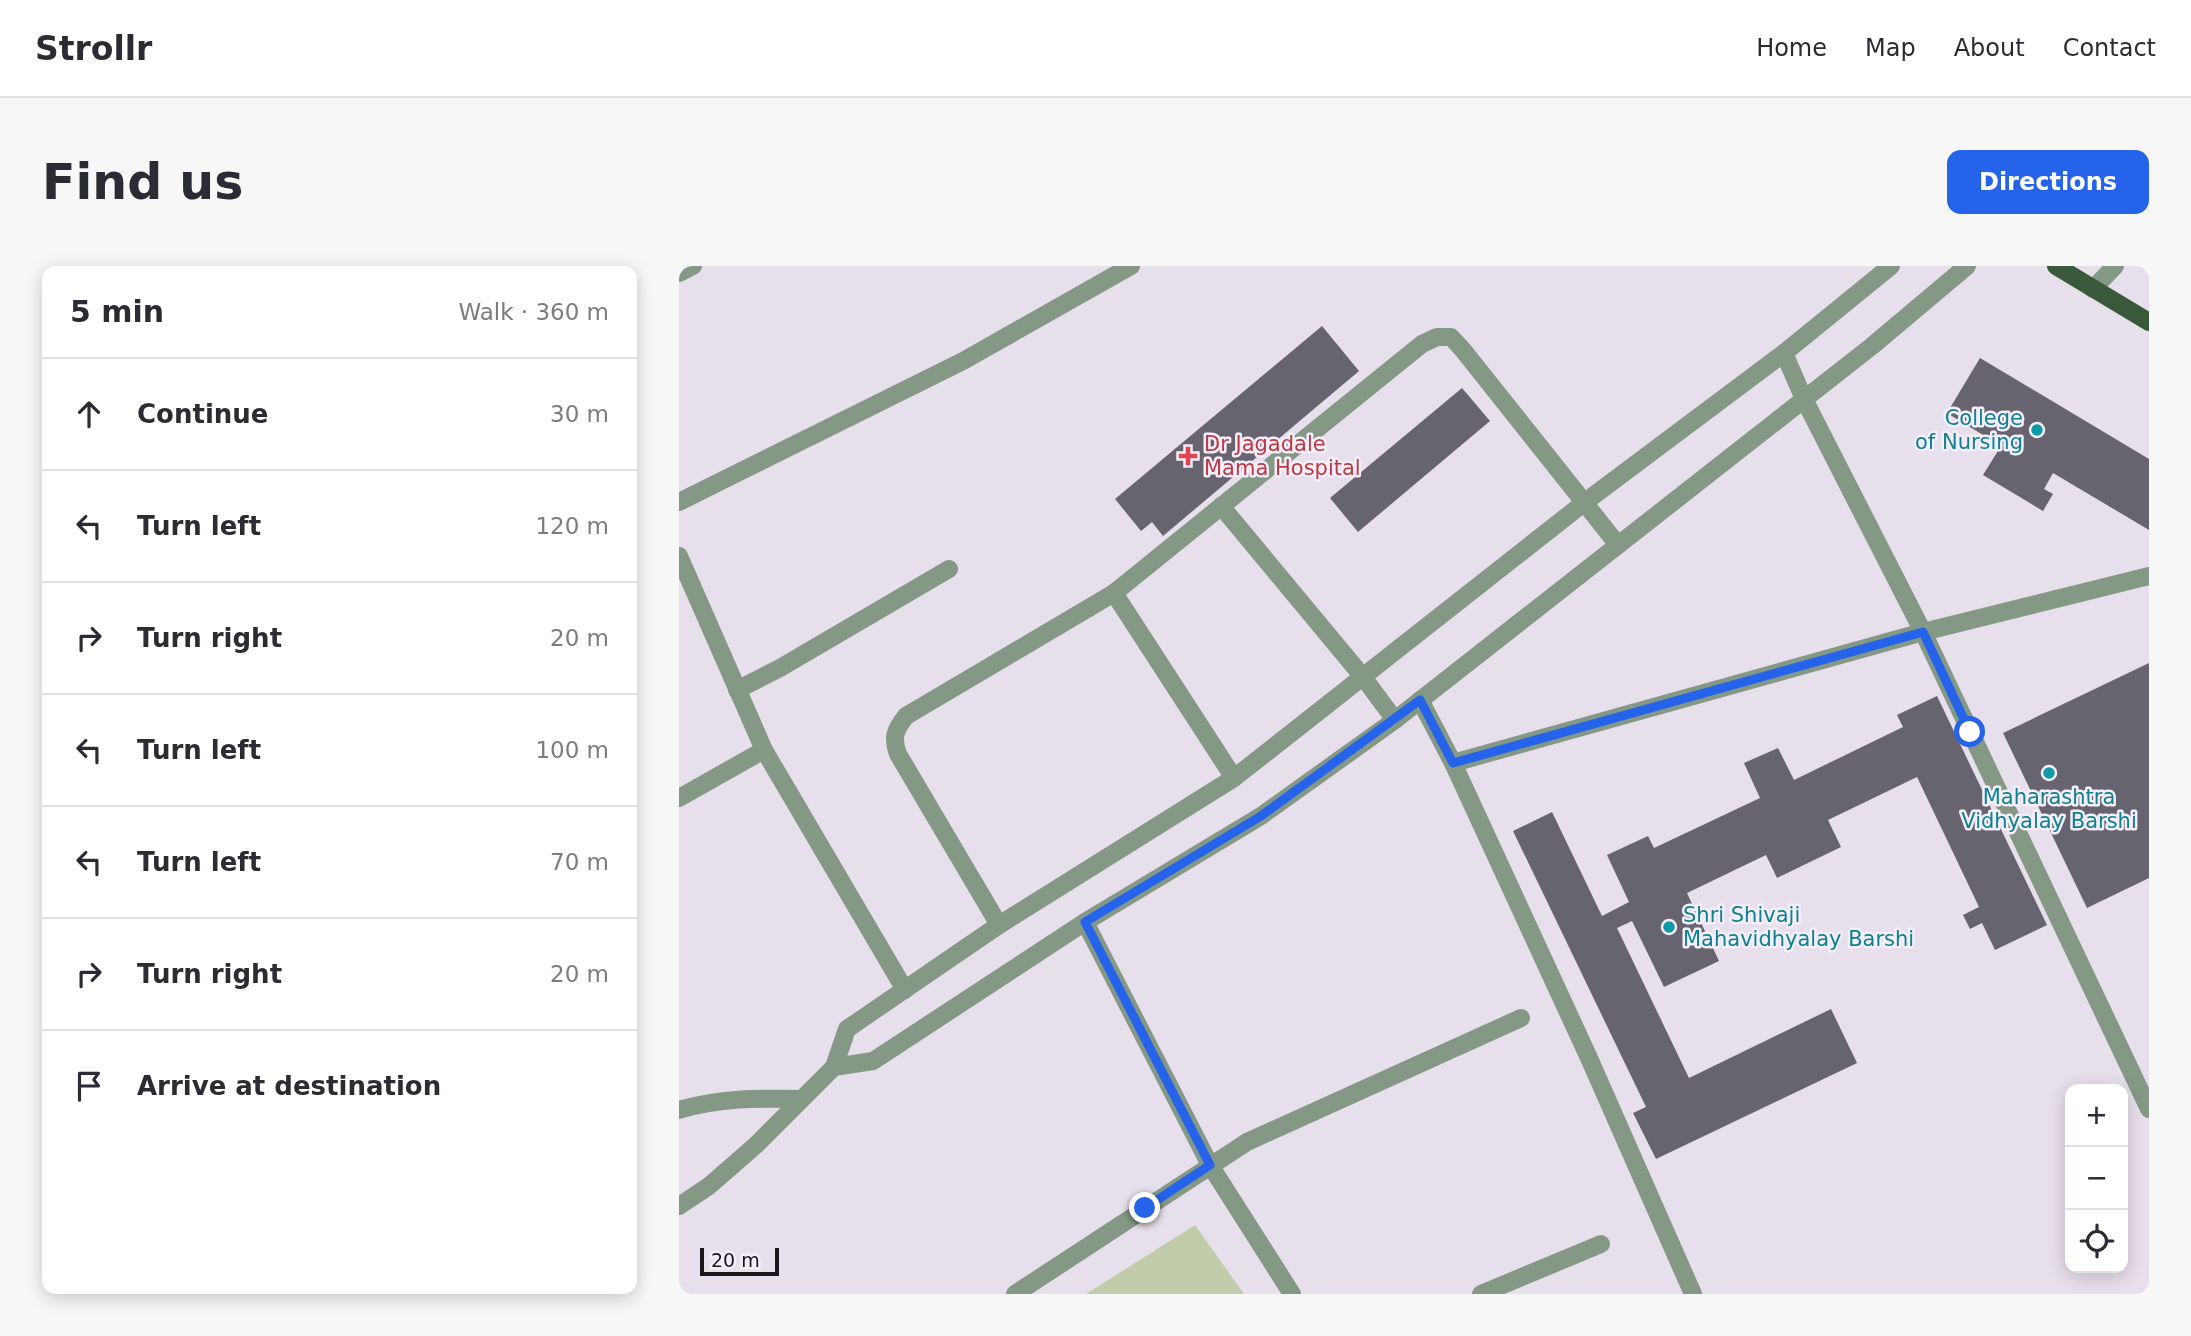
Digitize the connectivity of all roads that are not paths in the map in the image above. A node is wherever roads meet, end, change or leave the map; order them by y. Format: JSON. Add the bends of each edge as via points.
{"nodes":[{"id":1,"x":693,"y":266,"type":"edge"},
{"id":2,"x":1131,"y":266,"type":"edge"},
{"id":3,"x":1891,"y":266,"type":"edge"},
{"id":4,"x":1967,"y":266,"type":"edge"},
{"id":5,"x":2056,"y":266,"type":"edge"},
{"id":6,"x":2115,"y":266,"type":"edge"},
{"id":7,"x":679,"y":272,"type":"edge"},
{"id":8,"x":2094,"y":289,"type":"junction"},
{"id":9,"x":2149,"y":322,"type":"edge"},
{"id":10,"x":1784,"y":353,"type":"junction"},
{"id":11,"x":1804,"y":399,"type":"junction"},
{"id":12,"x":679,"y":502,"type":"edge"},
{"id":13,"x":1585,"y":502,"type":"junction"},
{"id":14,"x":1221,"y":506,"type":"junction"},
{"id":15,"x":1618,"y":545,"type":"junction"},
{"id":16,"x":679,"y":556,"type":"edge"},
{"id":17,"x":949,"y":569,"type":"dead end"},
{"id":18,"x":2149,"y":576,"type":"edge"},
{"id":19,"x":1114,"y":593,"type":"junction"},
{"id":20,"x":1923,"y":632,"type":"junction"},
{"id":21,"x":1363,"y":677,"type":"junction"},
{"id":22,"x":737,"y":690,"type":"junction"},
{"id":23,"x":1420,"y":700,"type":"junction"},
{"id":24,"x":1395,"y":720,"type":"junction"},
{"id":25,"x":764,"y":750,"type":"junction"},
{"id":26,"x":1453,"y":763,"type":"junction"},
{"id":27,"x":1234,"y":778,"type":"junction"},
{"id":28,"x":679,"y":798,"type":"edge"},
{"id":29,"x":1085,"y":922,"type":"junction"},
{"id":30,"x":999,"y":925,"type":"junction"},
{"id":31,"x":905,"y":990,"type":"junction"},
{"id":32,"x":1521,"y":1018,"type":"dead end"},
{"id":33,"x":834,"y":1067,"type":"junction"},
{"id":34,"x":800,"y":1099,"type":"junction"},
{"id":35,"x":2149,"y":1109,"type":"edge"},
{"id":36,"x":679,"y":1110,"type":"edge"},
{"id":37,"x":1210,"y":1165,"type":"junction"},
{"id":38,"x":679,"y":1206,"type":"edge"},
{"id":39,"x":1601,"y":1244,"type":"dead end"},
{"id":40,"x":1015,"y":1294,"type":"edge"},
{"id":41,"x":1292,"y":1294,"type":"edge"},
{"id":42,"x":1481,"y":1294,"type":"edge"},
{"id":43,"x":1693,"y":1294,"type":"edge"}],
"edges":[{"from":1,"to":7,"type":"street"},
{"from":2,"to":12,"type":"street","via":[[963,361]]},
{"from":3,"to":10,"type":"street"},
{"from":4,"to":11,"type":"street"},
{"from":5,"to":8,"type":"main road"},
{"from":6,"to":8,"type":"street"},
{"from":8,"to":9,"type":"main road"},
{"from":10,"to":11,"type":"street"},
{"from":10,"to":13,"type":"street"},
{"from":11,"to":15,"type":"street"},
{"from":11,"to":20,"type":"street"},
{"from":13,"to":14,"type":"street","via":[[1463,350],[1451,337],[1437,337],[1422,344]]},
{"from":13,"to":15,"type":"street"},
{"from":13,"to":21,"type":"street"},
{"from":14,"to":19,"type":"street"},
{"from":14,"to":21,"type":"street"},
{"from":15,"to":23,"type":"street"},
{"from":16,"to":22,"type":"street"},
{"from":17,"to":22,"type":"street"},
{"from":18,"to":20,"type":"street"},
{"from":19,"to":27,"type":"street"},
{"from":19,"to":30,"type":"street","via":[[906,716],[895,729],[898,754]]},
{"from":20,"to":26,"type":"street"},
{"from":20,"to":35,"type":"street"},
{"from":21,"to":24,"type":"street"},
{"from":21,"to":27,"type":"street"},
{"from":22,"to":25,"type":"street"},
{"from":23,"to":24,"type":"street"},
{"from":23,"to":26,"type":"street"},
{"from":24,"to":29,"type":"street","via":[[1261,816]]},
{"from":25,"to":28,"type":"street"},
{"from":25,"to":31,"type":"street"},
{"from":26,"to":43,"type":"street"},
{"from":27,"to":30,"type":"street"},
{"from":29,"to":33,"type":"street","via":[[873,1061]]},
{"from":29,"to":37,"type":"street"},
{"from":30,"to":31,"type":"street"},
{"from":31,"to":33,"type":"street","via":[[847,1030]]},
{"from":32,"to":37,"type":"street","via":[[1266,1133]]},
{"from":33,"to":34,"type":"street"},
{"from":34,"to":36,"type":"street","via":[[740,1098]]},
{"from":34,"to":38,"type":"street","via":[[709,1186]]},
{"from":37,"to":40,"type":"street"},
{"from":37,"to":41,"type":"street"},
{"from":39,"to":42,"type":"street"}]}
